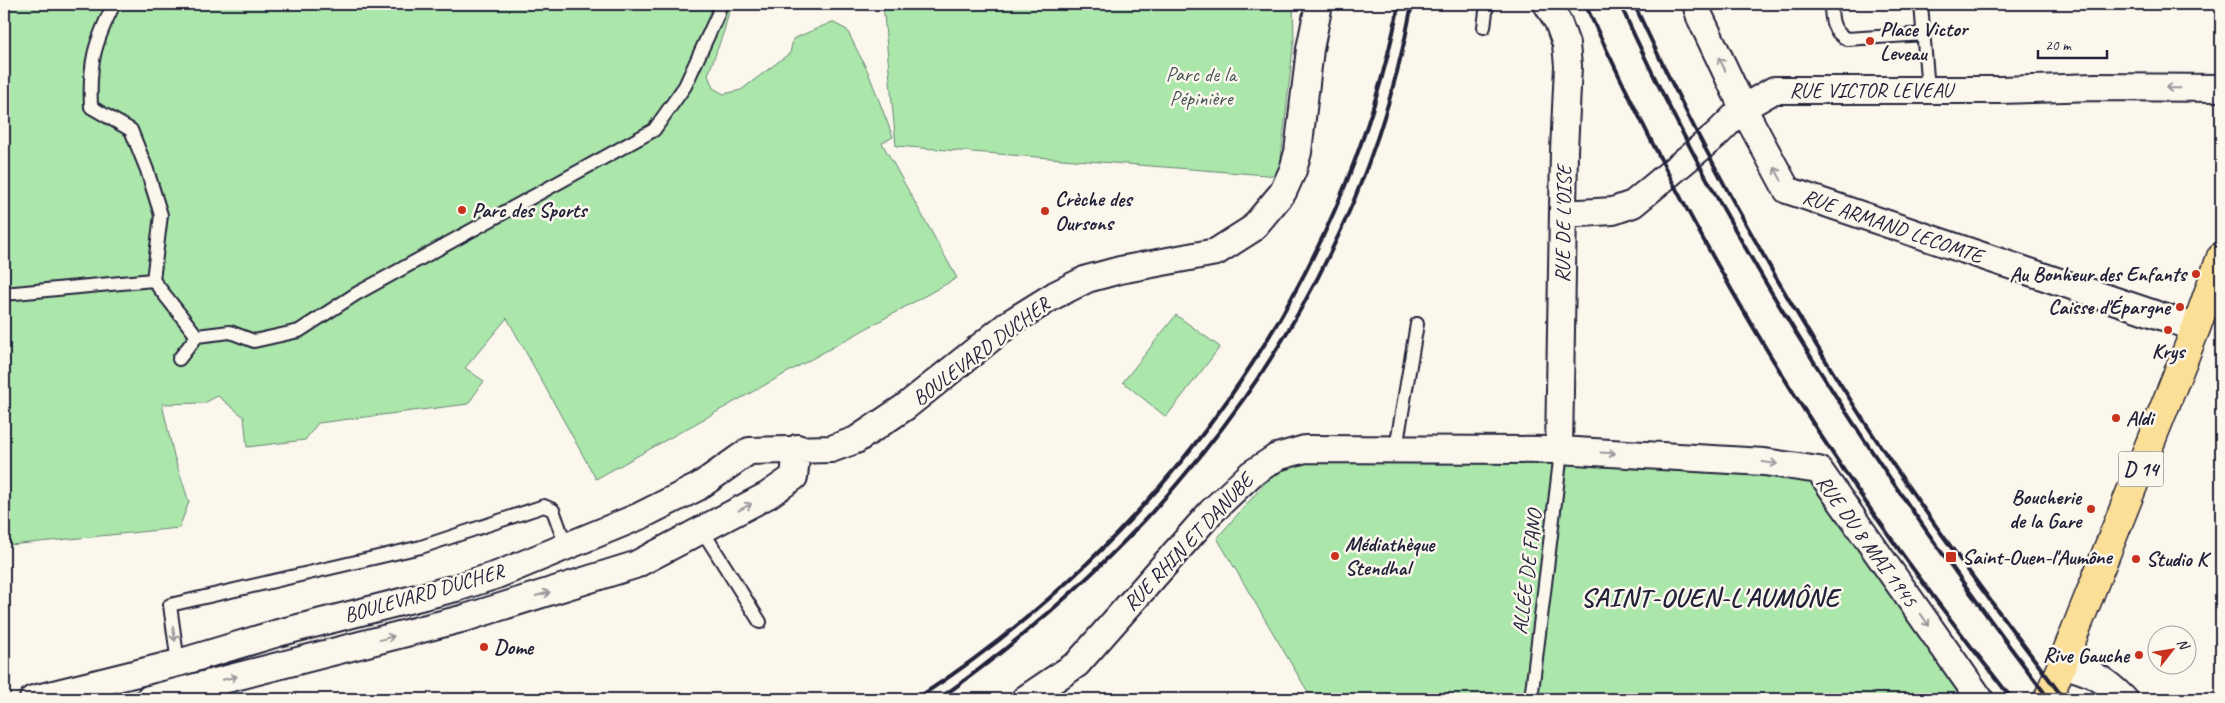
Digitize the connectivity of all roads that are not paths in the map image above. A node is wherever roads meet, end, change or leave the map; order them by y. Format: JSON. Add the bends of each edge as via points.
{"nodes":[{"id":1,"x":114,"y":4,"type":"edge"},
{"id":2,"x":720,"y":4,"type":"edge"},
{"id":3,"x":1319,"y":4,"type":"edge"},
{"id":4,"x":1487,"y":4,"type":"edge"},
{"id":5,"x":1547,"y":4,"type":"edge"},
{"id":6,"x":1696,"y":4,"type":"edge"},
{"id":7,"x":1831,"y":4,"type":"edge"},
{"id":8,"x":1921,"y":4,"type":"edge"},
{"id":9,"x":1484,"y":27,"type":"dead end"},
{"id":10,"x":1924,"y":34,"type":"junction"},
{"id":11,"x":2221,"y":88,"type":"edge"},
{"id":12,"x":1928,"y":90,"type":"junction"},
{"id":13,"x":1742,"y":108,"type":"junction"},
{"id":14,"x":1563,"y":214,"type":"junction"},
{"id":15,"x":2220,"y":266,"type":"edge"},
{"id":16,"x":153,"y":280,"type":"junction"},
{"id":17,"x":4,"y":294,"type":"edge"},
{"id":18,"x":1417,"y":324,"type":"dead end"},
{"id":19,"x":2196,"y":328,"type":"junction"},
{"id":20,"x":197,"y":336,"type":"junction"},
{"id":21,"x":179,"y":360,"type":"dead end"},
{"id":22,"x":797,"y":448,"type":"junction"},
{"id":23,"x":1396,"y":448,"type":"junction"},
{"id":24,"x":1560,"y":450,"type":"junction"},
{"id":25,"x":685,"y":494,"type":"junction"},
{"id":26,"x":702,"y":530,"type":"junction"},
{"id":27,"x":566,"y":546,"type":"junction"},
{"id":28,"x":445,"y":591,"type":"junction"},
{"id":29,"x":452,"y":621,"type":"junction"},
{"id":30,"x":760,"y":622,"type":"dead end"},
{"id":31,"x":178,"y":663,"type":"junction"},
{"id":32,"x":2061,"y":664,"type":"junction"},
{"id":33,"x":33,"y":699,"type":"edge"},
{"id":34,"x":148,"y":699,"type":"edge"},
{"id":35,"x":1025,"y":699,"type":"edge"},
{"id":36,"x":1531,"y":699,"type":"edge"},
{"id":37,"x":1980,"y":699,"type":"edge"},
{"id":38,"x":2048,"y":699,"type":"edge"},
{"id":39,"x":2124,"y":699,"type":"edge"}],
"edges":[{"from":1,"to":16,"type":"lane","via":[[99,35],[90,72],[90,107],[131,130],[147,170],[161,215]]},
{"from":2,"to":20,"type":"lane","via":[[685,86],[654,130],[356,294],[299,331],[254,341],[230,332]]},
{"from":3,"to":22,"type":"street","name":"BOULEVARD DUCHER","via":[[1293,170],[1283,192],[1252,229],[1216,252],[1146,263],[1087,279],[1010,324],[905,408],[856,440],[831,449]]},
{"from":4,"to":9,"type":"lane"},
{"from":5,"to":14,"type":"street","name":"RUE DE L'OISE","via":[[1566,44],[1568,66]]},
{"from":13,"to":6,"type":"street","name":"RUE ARMAND LECOMTE","one_way":true},
{"from":7,"to":10,"type":"lane","via":[[1831,19],[1836,30],[1847,39]]},
{"from":8,"to":10,"type":"lane"},
{"from":10,"to":12,"type":"lane"},
{"from":11,"to":12,"type":"street","name":"RUE VICTOR LEVEAU","one_way":true},
{"from":12,"to":13,"type":"street","name":"RUE VICTOR LEVEAU","via":[[1774,90]]},
{"from":13,"to":14,"type":"street","name":"RUE VICTOR LEVEAU","via":[[1717,134],[1632,204],[1613,211]]},
{"from":19,"to":13,"type":"street","name":"RUE ARMAND LECOMTE","one_way":true,"via":[[1787,190]]},
{"from":14,"to":24,"type":"street","name":"RUE DE L'OISE"},
{"from":15,"to":19,"type":"main road","number":"D 14"},
{"from":16,"to":17,"type":"lane"},
{"from":16,"to":20,"type":"lane"},
{"from":18,"to":23,"type":"lane"},
{"from":19,"to":32,"type":"main road","number":"D 14"},
{"from":20,"to":21,"type":"lane"},
{"from":22,"to":25,"type":"street","name":"BOULEVARD DUCHER","via":[[749,451]]},
{"from":26,"to":22,"type":"street","name":"BOULEVARD DUCHER","one_way":true,"via":[[768,495],[794,477]]},
{"from":23,"to":24,"type":"street","name":"RUE RHIN ET DANUBE"},
{"from":23,"to":35,"type":"street","name":"RUE RHIN ET DANUBE","via":[[1304,449],[1277,458],[1251,474],[1211,512],[1077,664]]},
{"from":24,"to":36,"type":"lane","name":"ALLÉE DE FANO"},
{"from":24,"to":37,"type":"street","name":"RUE DU 8 MAI 1945","one_way":true,"via":[[1764,462],[1819,470]]},
{"from":25,"to":26,"type":"street"},
{"from":25,"to":27,"type":"street","name":"BOULEVARD DUCHER"},
{"from":29,"to":26,"type":"street","name":"BOULEVARD DUCHER","one_way":true,"via":[[635,566]]},
{"from":26,"to":30,"type":"lane"},
{"from":27,"to":28,"type":"street","name":"BOULEVARD DUCHER","via":[[497,575]]},
{"from":27,"to":31,"type":"lane","one_way":true,"via":[[553,510],[544,506],[422,546],[170,605]]},
{"from":28,"to":29,"type":"lane"},
{"from":28,"to":31,"type":"street","name":"BOULEVARD DUCHER","via":[[278,633]]},
{"from":34,"to":29,"type":"street","name":"BOULEVARD DUCHER","one_way":true},
{"from":31,"to":33,"type":"street","name":"BOULEVARD DUCHER"},
{"from":32,"to":38,"type":"main road","number":"D 14"},
{"from":32,"to":39,"type":"street","via":[[2094,674]]}]}
